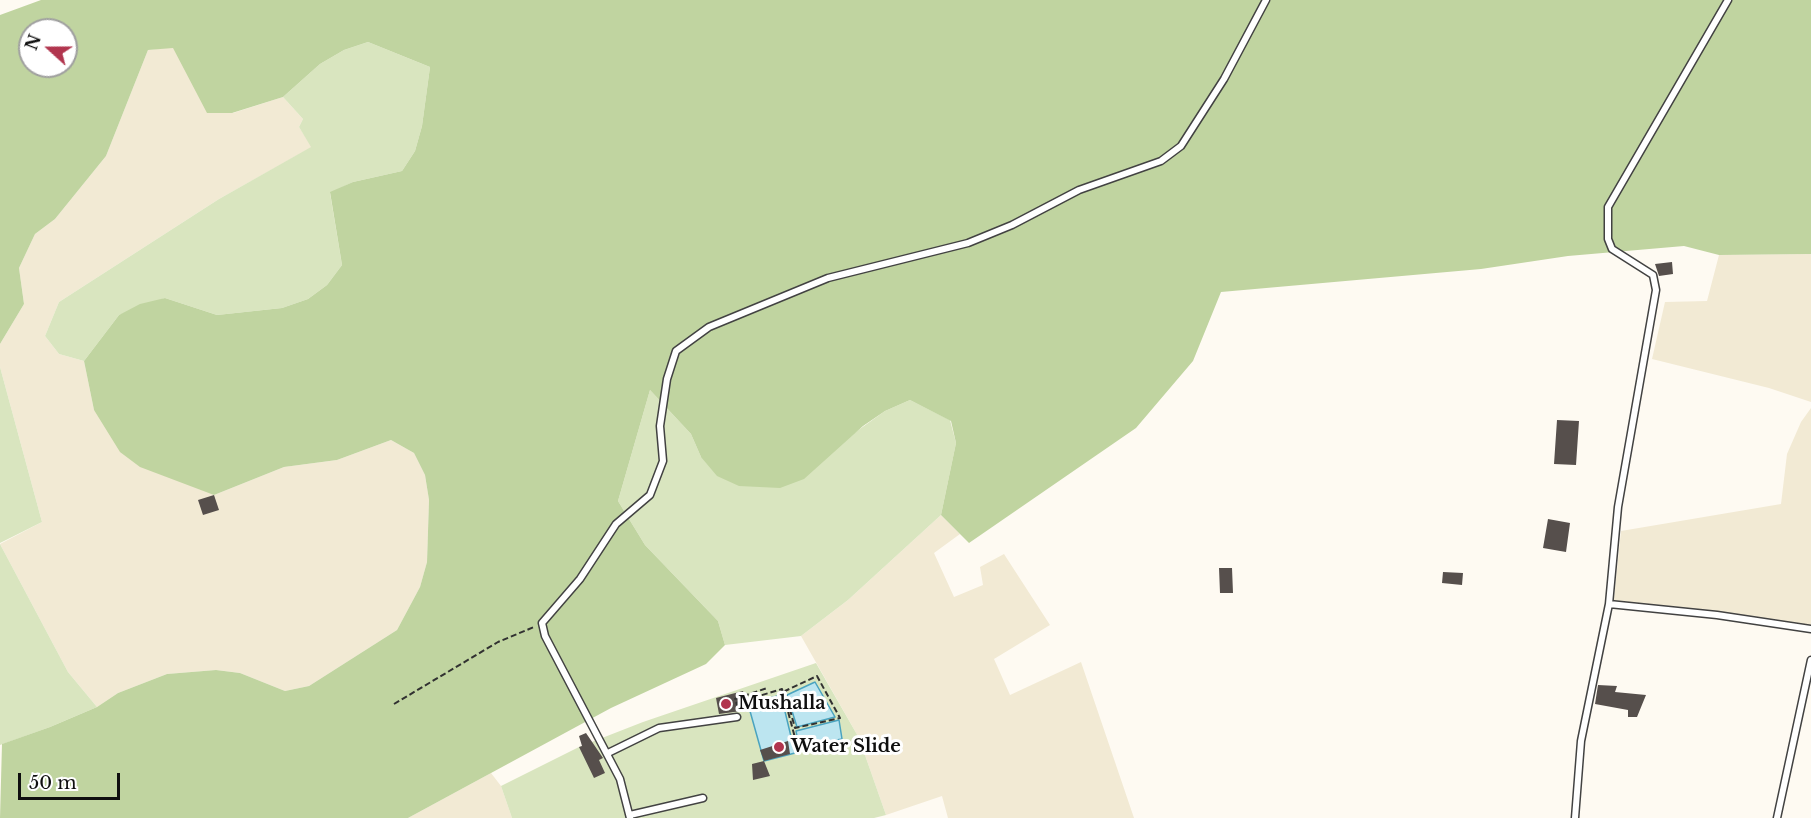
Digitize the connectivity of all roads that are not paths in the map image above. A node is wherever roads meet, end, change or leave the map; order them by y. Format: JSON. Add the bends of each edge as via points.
{"nodes":[{"id":1,"x":1266,"y":0,"type":"edge"},
{"id":2,"x":1728,"y":0,"type":"edge"},
{"id":3,"x":1609,"y":604,"type":"junction"},
{"id":4,"x":1811,"y":629,"type":"edge"},
{"id":5,"x":1811,"y":660,"type":"edge"},
{"id":6,"x":737,"y":717,"type":"dead end"},
{"id":7,"x":608,"y":753,"type":"junction"},
{"id":8,"x":703,"y":798,"type":"dead end"},
{"id":9,"x":631,"y":817,"type":"edge"},
{"id":10,"x":1575,"y":818,"type":"edge"},
{"id":11,"x":1778,"y":818,"type":"edge"}],
"edges":[{"from":1,"to":7,"type":"lane","via":[[1224,79],[1181,146],[1161,161],[1079,190],[968,243],[828,278],[710,327],[681,346],[673,356],[666,379],[660,426],[663,457],[650,495],[616,524],[580,579],[542,623],[553,652]]},
{"from":2,"to":3,"type":"lane","via":[[1608,207],[1608,239],[1612,249],[1653,275],[1656,290],[1618,507]]},
{"from":3,"to":4,"type":"lane"},
{"from":3,"to":10,"type":"lane","via":[[1581,741]]},
{"from":5,"to":11,"type":"lane"},
{"from":6,"to":7,"type":"lane","via":[[659,728]]},
{"from":7,"to":9,"type":"lane"},
{"from":8,"to":9,"type":"lane"}]}
